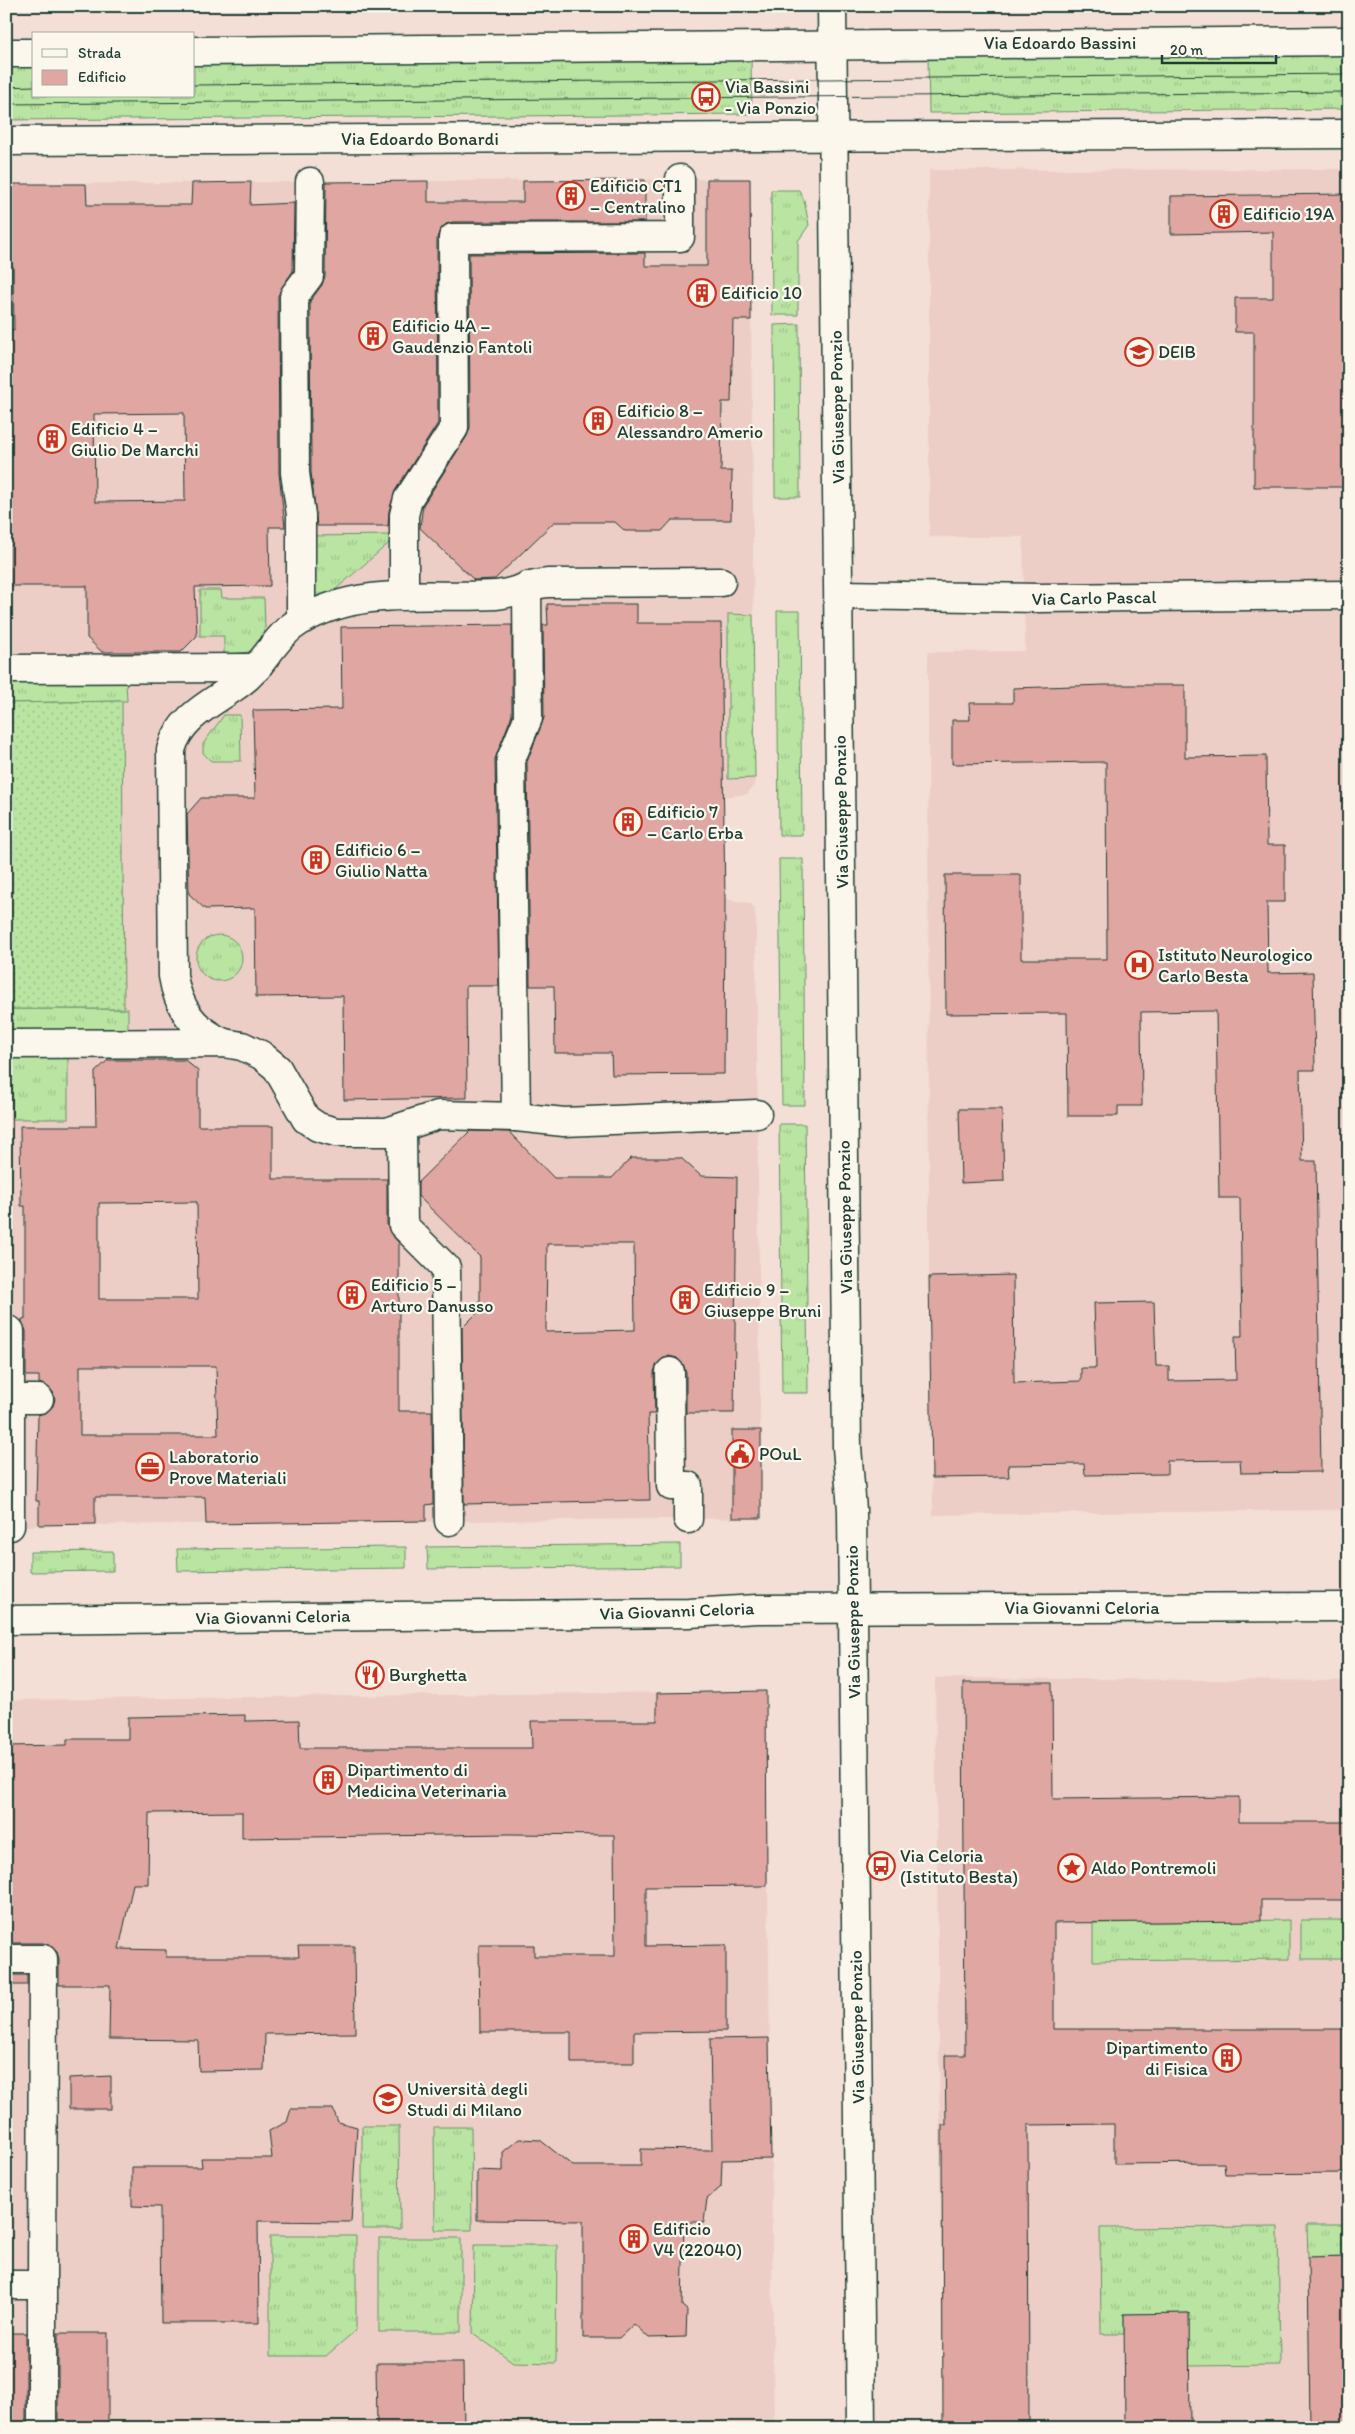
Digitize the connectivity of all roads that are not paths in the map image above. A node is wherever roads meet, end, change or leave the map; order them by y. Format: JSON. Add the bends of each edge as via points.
{"nodes":[{"id":1,"x":832,"y":6,"type":"edge"},
{"id":2,"x":1349,"y":41,"type":"edge"},
{"id":3,"x":832,"y":44,"type":"junction"},
{"id":4,"x":195,"y":51,"type":"edge"},
{"id":5,"x":6,"y":53,"type":"edge"},
{"id":6,"x":32,"y":53,"type":"edge"},
{"id":7,"x":1349,"y":134,"type":"edge"},
{"id":8,"x":834,"y":136,"type":"junction"},
{"id":9,"x":6,"y":141,"type":"edge"},
{"id":10,"x":680,"y":179,"type":"dead end"},
{"id":11,"x":310,"y":182,"type":"dead end"},
{"id":12,"x":721,"y":582,"type":"dead end"},
{"id":13,"x":527,"y":586,"type":"junction"},
{"id":14,"x":1349,"y":594,"type":"edge"},
{"id":15,"x":404,"y":595,"type":"junction"},
{"id":16,"x":839,"y":595,"type":"junction"},
{"id":17,"x":301,"y":620,"type":"junction"},
{"id":18,"x":258,"y":668,"type":"junction"},
{"id":19,"x":6,"y":670,"type":"edge"},
{"id":20,"x":224,"y":1043,"type":"junction"},
{"id":21,"x":6,"y":1044,"type":"edge"},
{"id":22,"x":758,"y":1114,"type":"dead end"},
{"id":23,"x":516,"y":1117,"type":"junction"},
{"id":24,"x":402,"y":1128,"type":"junction"},
{"id":25,"x":10,"y":1331,"type":"dead end"},
{"id":26,"x":670,"y":1372,"type":"dead end"},
{"id":27,"x":10,"y":1399,"type":"junction"},
{"id":28,"x":39,"y":1399,"type":"dead end"},
{"id":29,"x":688,"y":1519,"type":"dead end"},
{"id":30,"x":449,"y":1521,"type":"dead end"},
{"id":31,"x":10,"y":1526,"type":"dead end"},
{"id":32,"x":1349,"y":1607,"type":"edge"},
{"id":33,"x":853,"y":1608,"type":"junction"},
{"id":34,"x":6,"y":1620,"type":"edge"},
{"id":35,"x":6,"y":1960,"type":"edge"},
{"id":36,"x":42,"y":2284,"type":"junction"},
{"id":37,"x":6,"y":2285,"type":"edge"},
{"id":38,"x":42,"y":2428,"type":"edge"},
{"id":39,"x":861,"y":2428,"type":"edge"}],
"edges":[{"from":1,"to":3,"type":"street","name":"Via Giuseppe Ponzio"},
{"from":2,"to":3,"type":"street","name":"Via Edoardo Bassini"},
{"from":3,"to":4,"type":"street"},
{"from":3,"to":8,"type":"street","name":"Via Giuseppe Ponzio"},
{"from":5,"to":6,"type":"street"},
{"from":7,"to":8,"type":"street"},
{"from":8,"to":9,"type":"street","name":"Via Edoardo Bonardi"},
{"from":8,"to":16,"type":"street","name":"Via Giuseppe Ponzio"},
{"from":10,"to":15,"type":"street","via":[[680,237],[453,238],[454,428],[408,499],[404,515]]},
{"from":11,"to":17,"type":"street","via":[[309,276],[294,296],[295,473],[301,515]]},
{"from":12,"to":13,"type":"street","via":[[548,583]]},
{"from":13,"to":15,"type":"street","via":[[498,595]]},
{"from":13,"to":23,"type":"street","via":[[528,718],[511,759]]},
{"from":14,"to":16,"type":"street","name":"Via Carlo Pascal","via":[[1037,598]]},
{"from":15,"to":17,"type":"street","via":[[354,600]]},
{"from":16,"to":33,"type":"street","name":"Via Giuseppe Ponzio","via":[[847,1447],[852,1510]]},
{"from":17,"to":18,"type":"street","via":[[279,638]]},
{"from":18,"to":19,"type":"street"},
{"from":18,"to":20,"type":"street","via":[[188,720],[171,750],[175,990],[181,1006],[196,1026]]},
{"from":20,"to":21,"type":"street"},
{"from":20,"to":24,"type":"street","via":[[242,1046],[277,1068],[297,1106],[318,1128],[336,1132],[387,1132]]},
{"from":22,"to":23,"type":"street","via":[[564,1122]]},
{"from":23,"to":24,"type":"street","via":[[438,1115]]},
{"from":24,"to":30,"type":"street","via":[[403,1225],[446,1268]]},
{"from":25,"to":27,"type":"street"},
{"from":26,"to":29,"type":"street","via":[[671,1486],[688,1486]]},
{"from":27,"to":28,"type":"street"},
{"from":27,"to":31,"type":"street"},
{"from":32,"to":33,"type":"street","name":"Via Giovanni Celoria"},
{"from":33,"to":34,"type":"street","name":"Via Giovanni Celoria","via":[[689,1613]]},
{"from":33,"to":39,"type":"street","name":"Via Giuseppe Ponzio"},
{"from":35,"to":36,"type":"street","via":[[43,1959]]},
{"from":36,"to":37,"type":"street"},
{"from":36,"to":38,"type":"street"}]}
